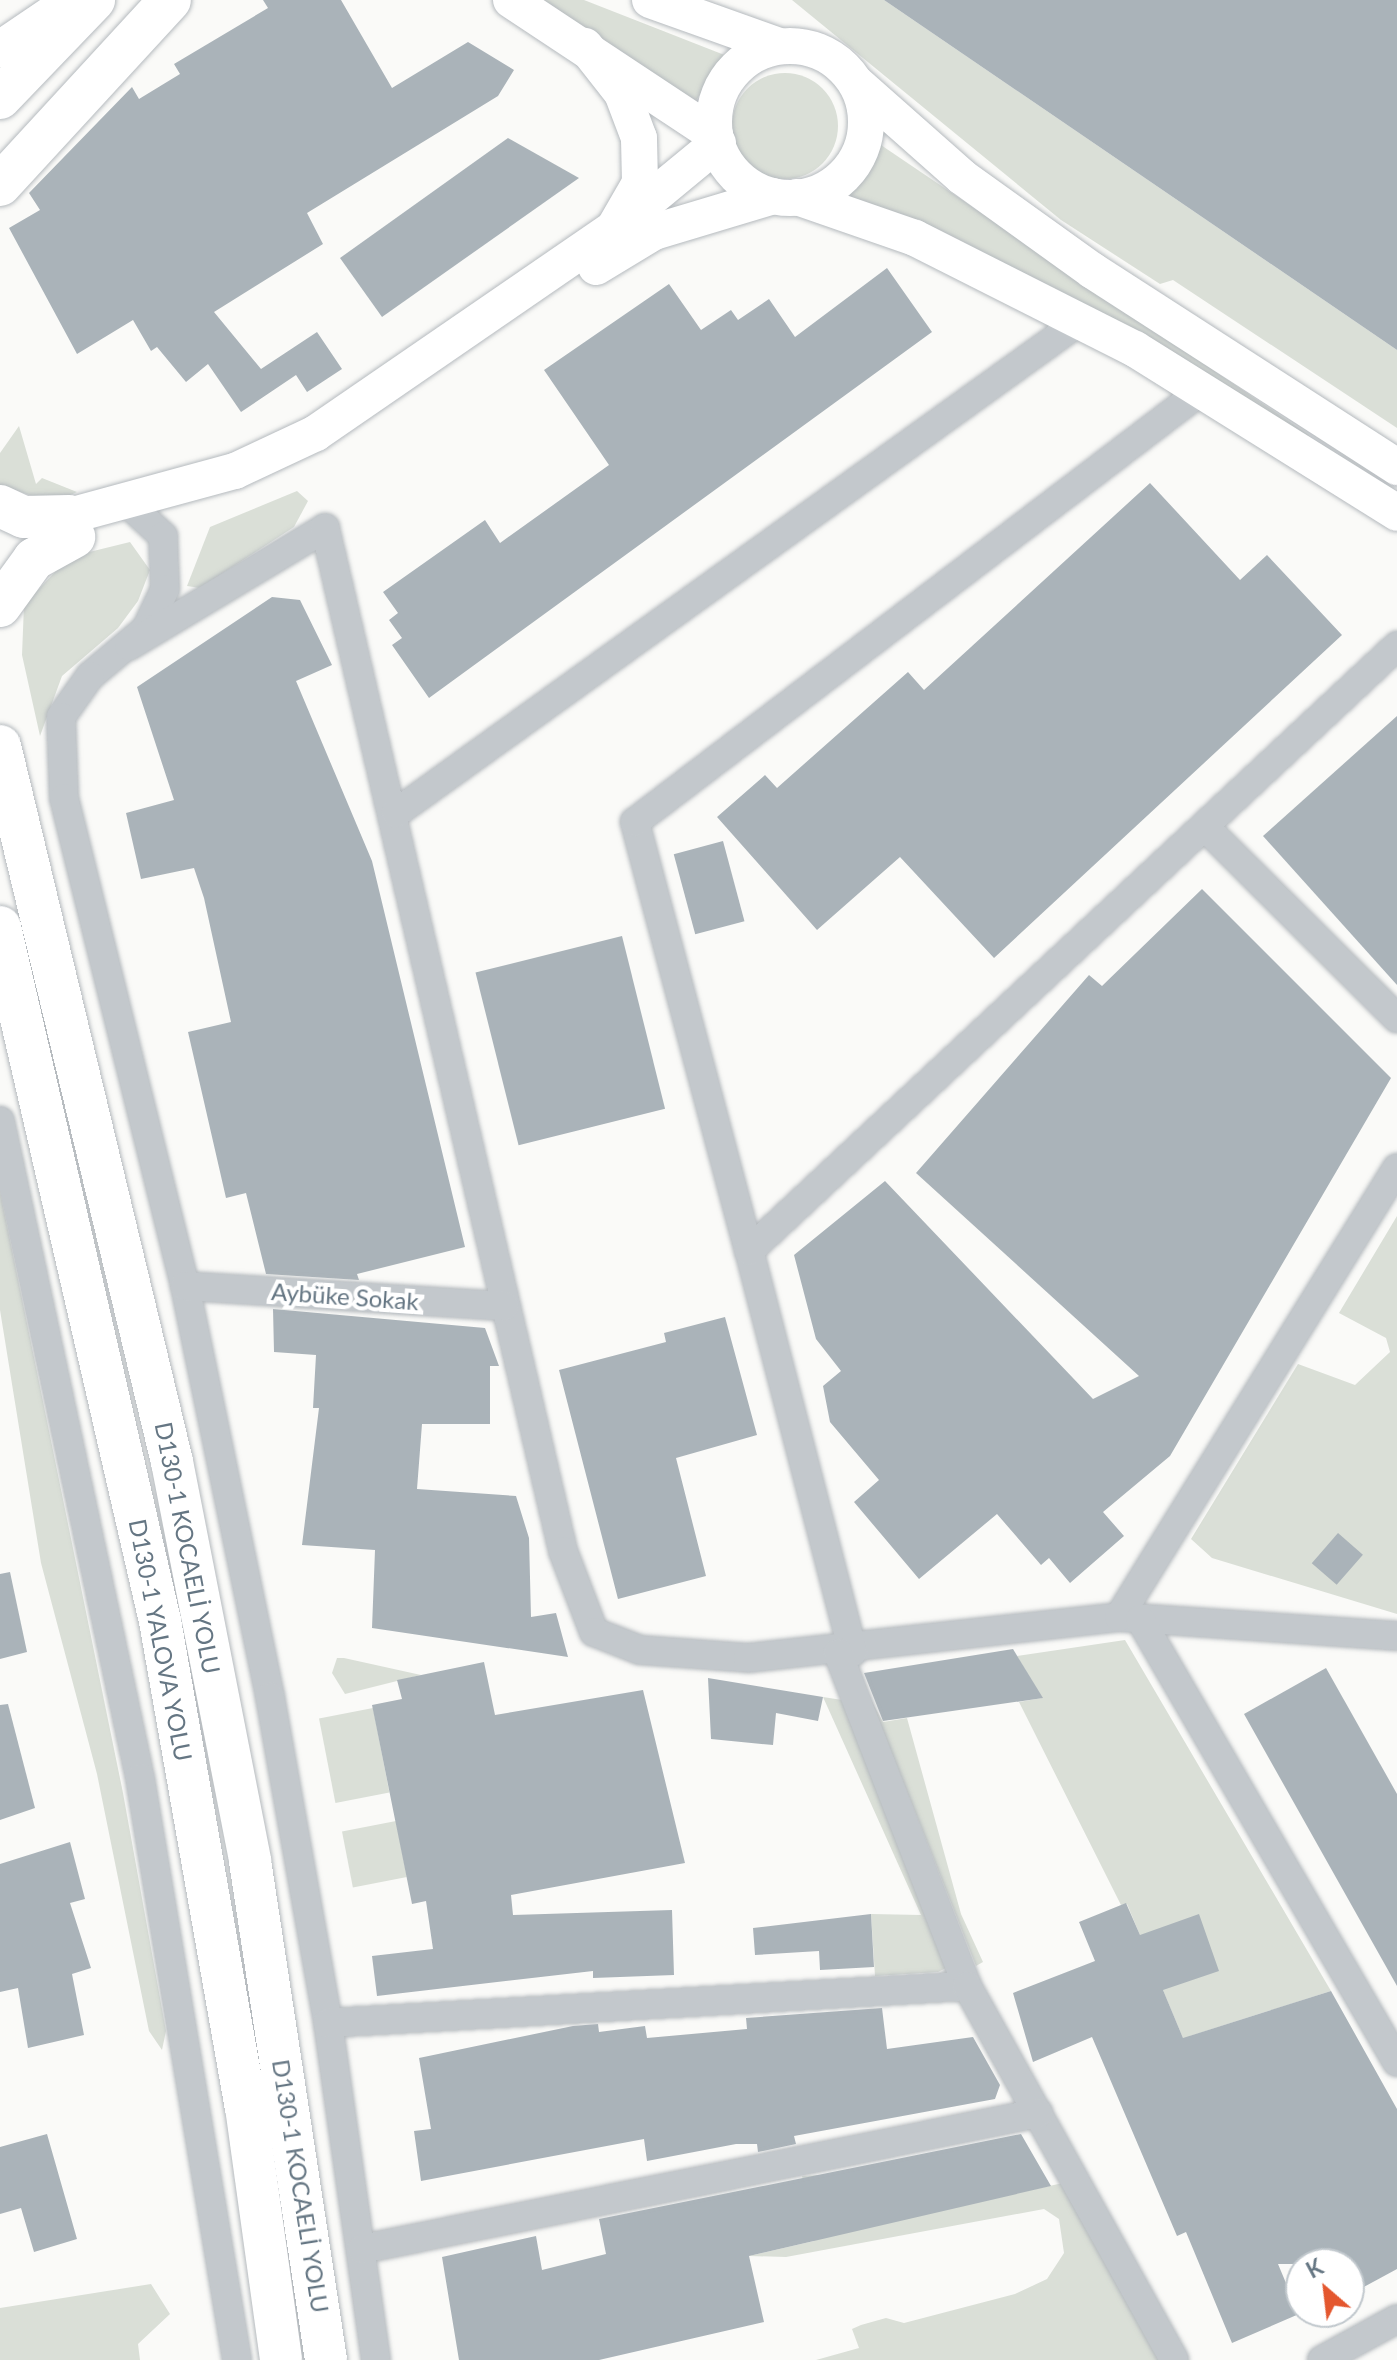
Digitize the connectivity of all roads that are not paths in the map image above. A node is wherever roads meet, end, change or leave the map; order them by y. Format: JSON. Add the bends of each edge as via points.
{"nodes":[{"id":1,"x":72,"y":0,"type":"edge"},
{"id":2,"x":94,"y":0,"type":"edge"},
{"id":3,"x":170,"y":0,"type":"edge"},
{"id":4,"x":511,"y":0,"type":"edge"},
{"id":5,"x":650,"y":0,"type":"edge"},
{"id":6,"x":585,"y":46,"type":"junction"},
{"id":7,"x":779,"y":46,"type":"junction"},
{"id":8,"x":0,"y":49,"type":"edge"},
{"id":9,"x":857,"y":84,"type":"junction"},
{"id":10,"x":0,"y":98,"type":"edge"},
{"id":11,"x":716,"y":139,"type":"junction"},
{"id":12,"x":0,"y":185,"type":"edge"},
{"id":13,"x":786,"y":196,"type":"junction"},
{"id":14,"x":614,"y":228,"type":"junction"},
{"id":15,"x":1080,"y":321,"type":"junction"},
{"id":16,"x":1201,"y":391,"type":"junction"},
{"id":17,"x":1397,"y":467,"type":"edge"},
{"id":18,"x":0,"y":506,"type":"edge"},
{"id":19,"x":136,"y":508,"type":"junction"},
{"id":20,"x":1397,"y":513,"type":"edge"},
{"id":21,"x":72,"y":526,"type":"junction"},
{"id":22,"x":0,"y":606,"type":"edge"},
{"id":23,"x":129,"y":646,"type":"junction"},
{"id":24,"x":1397,"y":646,"type":"edge"},
{"id":25,"x":0,"y":746,"type":"edge"},
{"id":26,"x":396,"y":813,"type":"junction"},
{"id":27,"x":1205,"y":827,"type":"junction"},
{"id":28,"x":0,"y":927,"type":"edge"},
{"id":29,"x":1397,"y":1018,"type":"edge"},
{"id":30,"x":0,"y":1121,"type":"edge"},
{"id":31,"x":1397,"y":1168,"type":"edge"},
{"id":32,"x":749,"y":1251,"type":"junction"},
{"id":33,"x":185,"y":1286,"type":"junction"},
{"id":34,"x":504,"y":1306,"type":"junction"},
{"id":35,"x":1130,"y":1618,"type":"junction"},
{"id":36,"x":1397,"y":1636,"type":"edge"},
{"id":37,"x":846,"y":1652,"type":"junction"},
{"id":38,"x":967,"y":1986,"type":"junction"},
{"id":39,"x":328,"y":2023,"type":"junction"},
{"id":40,"x":1397,"y":2062,"type":"edge"},
{"id":41,"x":1038,"y":2113,"type":"junction"},
{"id":42,"x":362,"y":2249,"type":"junction"},
{"id":43,"x":1397,"y":2319,"type":"edge"},
{"id":44,"x":237,"y":2360,"type":"edge"},
{"id":45,"x":281,"y":2360,"type":"edge"},
{"id":46,"x":326,"y":2360,"type":"edge"},
{"id":47,"x":376,"y":2360,"type":"edge"},
{"id":48,"x":1174,"y":2360,"type":"edge"},
{"id":49,"x":1322,"y":2360,"type":"edge"}],
"edges":[{"from":1,"to":8,"type":"main road"},
{"from":2,"to":10,"type":"highway"},
{"from":3,"to":12,"type":"highway"},
{"from":4,"to":6,"type":"main road"},
{"from":5,"to":7,"type":"main road"},
{"from":6,"to":11,"type":"main road"},
{"from":6,"to":14,"type":"main road","via":[[622,93],[639,138],[640,183]]},
{"from":7,"to":9,"type":"main road","via":[[824,53]]},
{"from":7,"to":11,"type":"main road","via":[[746,61],[722,88]]},
{"from":9,"to":13,"type":"main road","via":[[866,108],[858,157],[842,177]]},
{"from":9,"to":17,"type":"main road","via":[[962,177],[1093,271]]},
{"from":11,"to":13,"type":"main road","via":[[735,174]]},
{"from":11,"to":14,"type":"main road"},
{"from":13,"to":15,"type":"main road","via":[[915,238]]},
{"from":13,"to":19,"type":"main road","via":[[629,245],[330,449],[237,489]]},
{"from":14,"to":19,"type":"main road","via":[[316,433]]},
{"from":15,"to":16,"type":"main road"},
{"from":15,"to":26,"type":"street"},
{"from":16,"to":20,"type":"main road"},
{"from":16,"to":32,"type":"street","via":[[635,822]]},
{"from":18,"to":21,"type":"highway","via":[[24,517]]},
{"from":19,"to":21,"type":"main road"},
{"from":19,"to":23,"type":"street","via":[[168,549],[160,611]]},
{"from":21,"to":22,"type":"highway","via":[[34,559]]},
{"from":23,"to":26,"type":"street","via":[[325,528]]},
{"from":23,"to":33,"type":"street","via":[[73,693],[58,744],[64,798]]},
{"from":24,"to":27,"type":"street"},
{"from":25,"to":46,"type":"highway","name":"D130-1 KOCAELİ YOLU","via":[[172,1462],[250,1861]]},
{"from":26,"to":34,"type":"street"},
{"from":27,"to":29,"type":"street"},
{"from":27,"to":32,"type":"street"},
{"from":28,"to":45,"type":"highway","name":"D130-1 YALOVA YOLU","via":[[160,1621],[246,2107]]},
{"from":30,"to":44,"type":"street","via":[[140,1778]]},
{"from":31,"to":35,"type":"street"},
{"from":32,"to":37,"type":"street"},
{"from":33,"to":34,"type":"street","name":"Aybüke Sokak"},
{"from":33,"to":39,"type":"street"},
{"from":34,"to":37,"type":"street","via":[[563,1551],[594,1632],[640,1650],[748,1658]]},
{"from":35,"to":36,"type":"street"},
{"from":35,"to":37,"type":"street"},
{"from":35,"to":40,"type":"street"},
{"from":37,"to":38,"type":"street"},
{"from":38,"to":39,"type":"street"},
{"from":38,"to":41,"type":"street"},
{"from":39,"to":42,"type":"street"},
{"from":41,"to":42,"type":"street"},
{"from":41,"to":48,"type":"street"},
{"from":42,"to":47,"type":"street"},
{"from":43,"to":49,"type":"street"}]}
